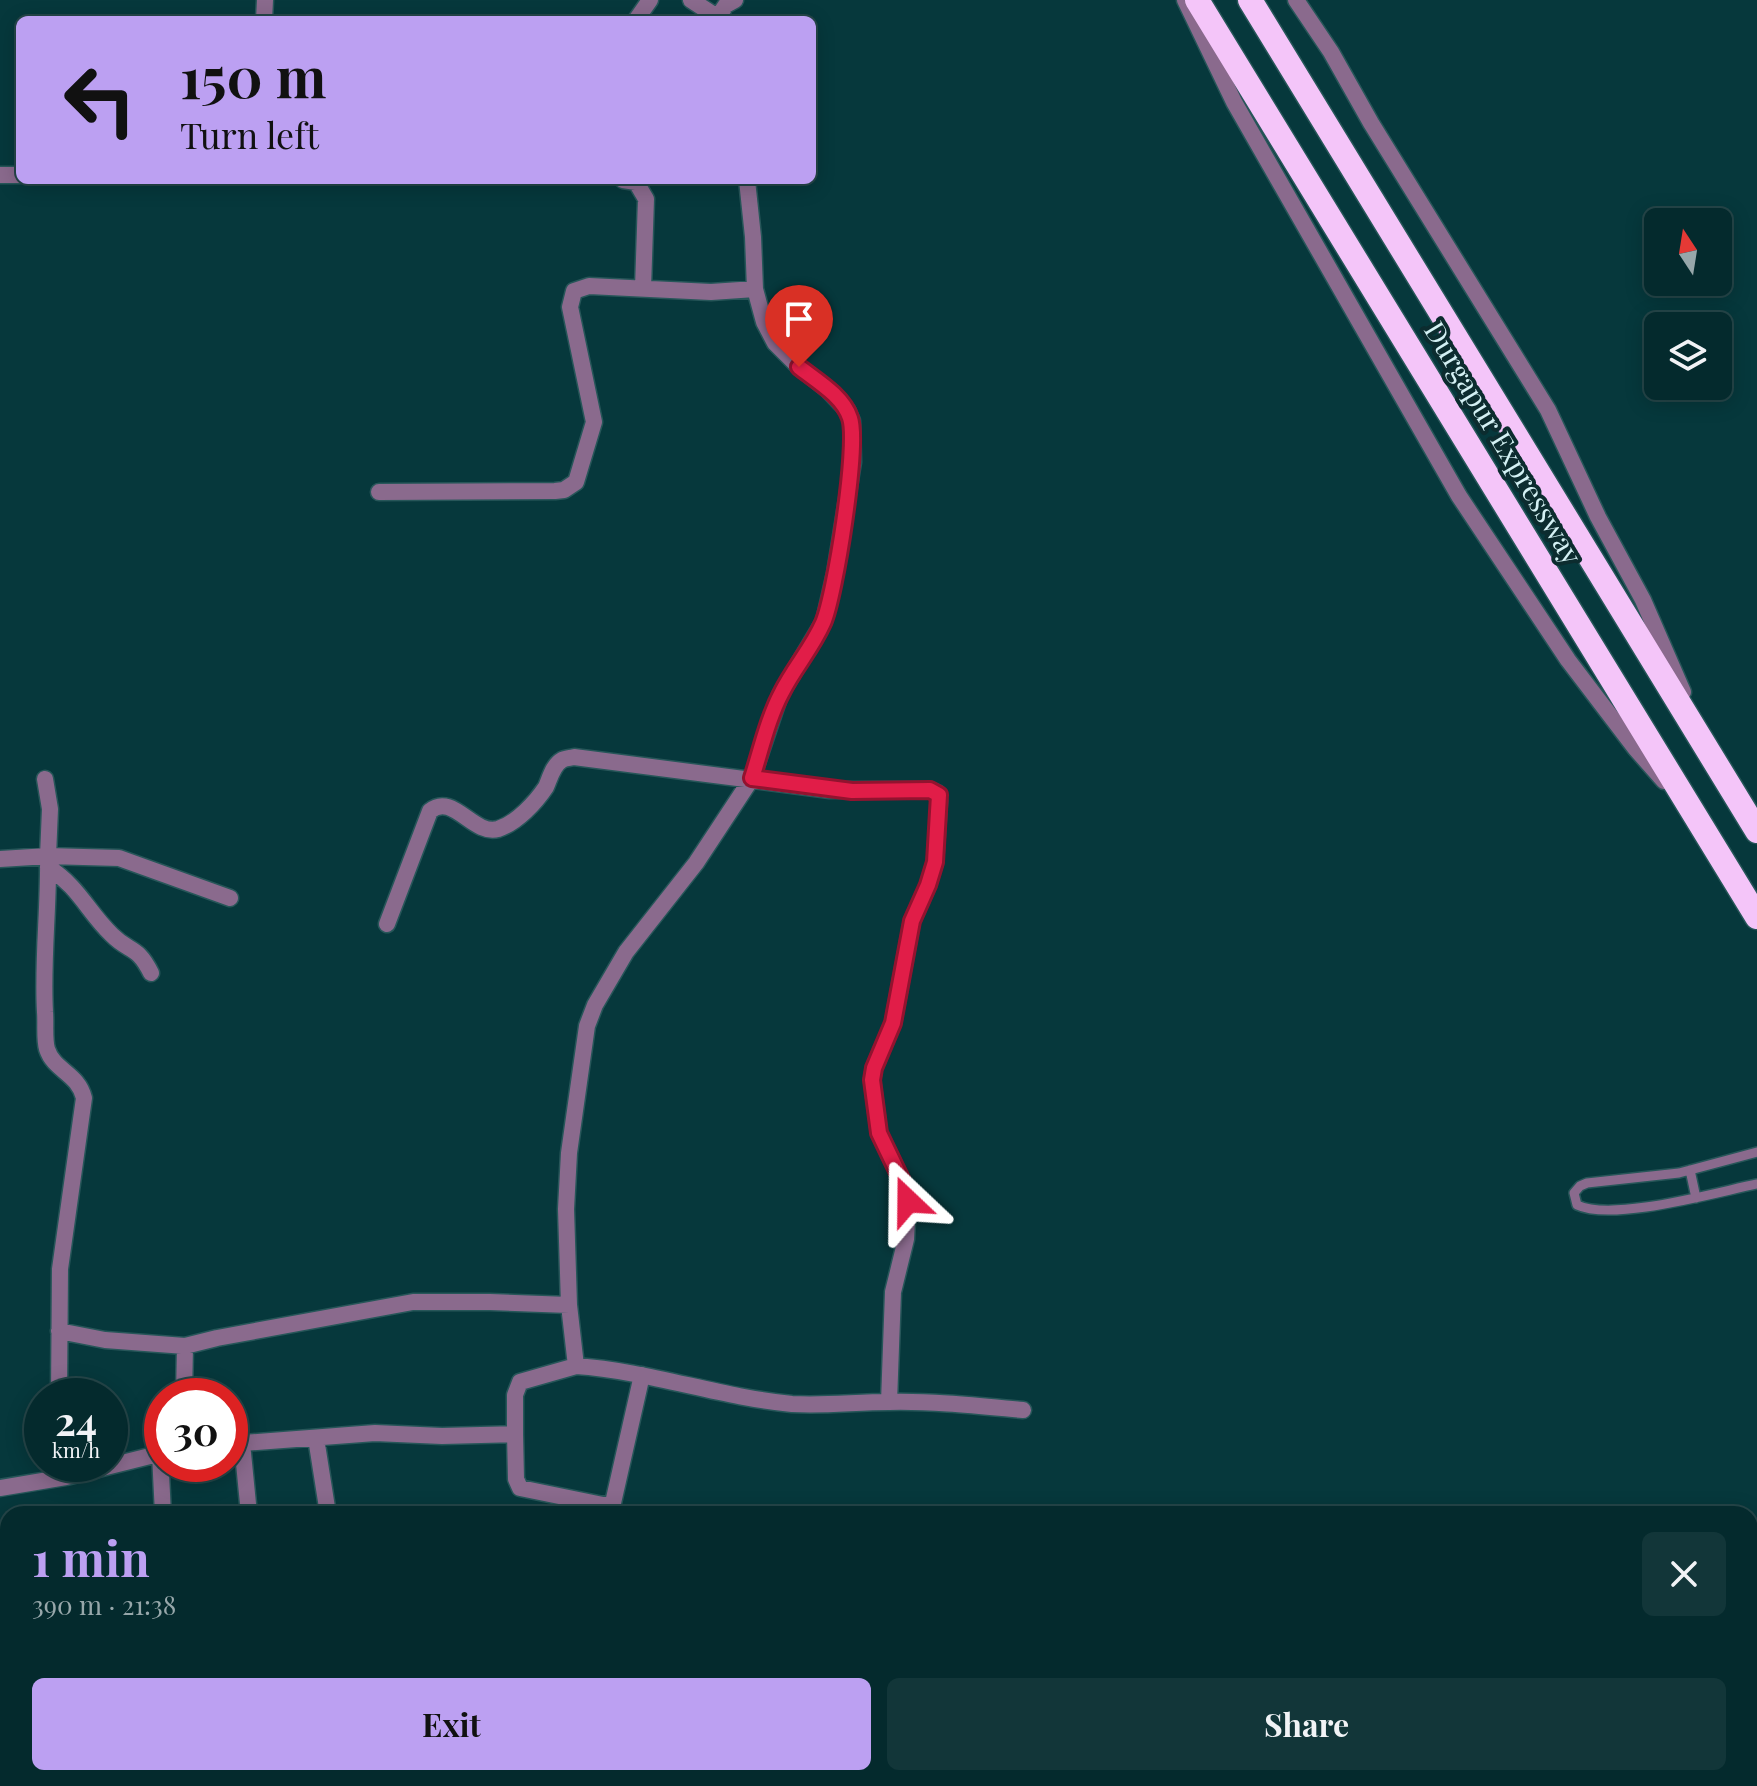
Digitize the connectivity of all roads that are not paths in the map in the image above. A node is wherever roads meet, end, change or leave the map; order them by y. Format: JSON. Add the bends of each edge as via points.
{"nodes":[{"id":1,"x":691,"y":0,"type":"edge"},
{"id":2,"x":735,"y":0,"type":"edge"},
{"id":3,"x":1185,"y":0,"type":"edge"},
{"id":4,"x":1197,"y":0,"type":"edge"},
{"id":5,"x":1250,"y":0,"type":"edge"},
{"id":6,"x":1296,"y":0,"type":"edge"},
{"id":7,"x":713,"y":16,"type":"edge"},
{"id":8,"x":718,"y":16,"type":"edge"},
{"id":9,"x":637,"y":184,"type":"edge"},
{"id":10,"x":747,"y":184,"type":"edge"},
{"id":11,"x":643,"y":288,"type":"junction"},
{"id":12,"x":755,"y":289,"type":"junction"},
{"id":13,"x":379,"y":492,"type":"dead end"},
{"id":14,"x":1706,"y":748,"type":"junction"},
{"id":15,"x":752,"y":778,"type":"junction"},
{"id":16,"x":45,"y":779,"type":"dead end"},
{"id":17,"x":1697,"y":818,"type":"junction"},
{"id":18,"x":1757,"y":831,"type":"edge"},
{"id":19,"x":0,"y":859,"type":"edge"},
{"id":20,"x":48,"y":861,"type":"junction"},
{"id":21,"x":230,"y":898,"type":"dead end"},
{"id":22,"x":1757,"y":917,"type":"edge"},
{"id":23,"x":387,"y":924,"type":"dead end"},
{"id":24,"x":151,"y":973,"type":"dead end"},
{"id":25,"x":1757,"y":1152,"type":"edge"},
{"id":26,"x":1690,"y":1170,"type":"junction"},
{"id":27,"x":1757,"y":1184,"type":"edge"},
{"id":28,"x":1696,"y":1198,"type":"junction"},
{"id":29,"x":569,"y":1305,"type":"junction"},
{"id":30,"x":59,"y":1331,"type":"junction"},
{"id":31,"x":185,"y":1346,"type":"junction"},
{"id":32,"x":576,"y":1366,"type":"junction"},
{"id":33,"x":642,"y":1375,"type":"junction"},
{"id":34,"x":59,"y":1378,"type":"edge"},
{"id":35,"x":184,"y":1378,"type":"edge"},
{"id":36,"x":889,"y":1402,"type":"junction"},
{"id":37,"x":1023,"y":1410,"type":"dead end"},
{"id":38,"x":515,"y":1434,"type":"junction"},
{"id":39,"x":316,"y":1438,"type":"junction"},
{"id":40,"x":248,"y":1442,"type":"edge"},
{"id":41,"x":24,"y":1481,"type":"edge"},
{"id":42,"x":162,"y":1482,"type":"edge"},
{"id":43,"x":243,"y":1482,"type":"edge"},
{"id":44,"x":0,"y":1488,"type":"edge"},
{"id":45,"x":163,"y":1506,"type":"edge"},
{"id":46,"x":248,"y":1506,"type":"edge"},
{"id":47,"x":327,"y":1506,"type":"edge"}],
"edges":[{"from":1,"to":7,"type":"street"},
{"from":2,"to":8,"type":"street"},
{"from":3,"to":17,"type":"street","via":[[1234,102],[1459,496],[1568,660]]},
{"from":4,"to":17,"type":"highway","name":"Durgapur Expressway"},
{"from":5,"to":14,"type":"highway","name":"Durgapur Expressway"},
{"from":6,"to":14,"type":"street","via":[[1548,410],[1643,600]]},
{"from":9,"to":11,"type":"street","via":[[646,199]]},
{"from":10,"to":12,"type":"street"},
{"from":11,"to":12,"type":"street"},
{"from":11,"to":13,"type":"street","via":[[581,286],[570,298],[594,422],[579,475],[570,487]]},
{"from":12,"to":15,"type":"street","via":[[775,343],[847,410],[853,462],[824,621],[780,695]]},
{"from":14,"to":18,"type":"highway","name":"Durgapur Expressway"},
{"from":15,"to":23,"type":"street","via":[[574,757],[560,760],[529,807],[498,829],[483,829],[449,806],[435,807]]},
{"from":15,"to":29,"type":"street","via":[[696,863],[626,952],[587,1026],[569,1153]]},
{"from":15,"to":36,"type":"street","via":[[830,790],[930,790],[939,795],[935,862],[912,921],[893,1023],[872,1080],[879,1133],[908,1201],[906,1239],[893,1292]]},
{"from":16,"to":20,"type":"street","via":[[51,829]]},
{"from":17,"to":22,"type":"highway","name":"Durgapur Expressway"},
{"from":19,"to":20,"type":"street"},
{"from":20,"to":21,"type":"street","via":[[119,858]]},
{"from":20,"to":24,"type":"street","via":[[115,938],[138,952]]},
{"from":20,"to":30,"type":"street","via":[[47,1049],[77,1081],[84,1098],[60,1269]]},
{"from":25,"to":26,"type":"lane"},
{"from":26,"to":28,"type":"lane"},
{"from":26,"to":28,"type":"lane","via":[[1587,1183],[1577,1188],[1575,1201],[1581,1208],[1610,1210]]},
{"from":27,"to":28,"type":"lane"},
{"from":29,"to":31,"type":"street","via":[[413,1302]]},
{"from":29,"to":32,"type":"street"},
{"from":30,"to":31,"type":"street"},
{"from":30,"to":34,"type":"street"},
{"from":31,"to":35,"type":"street"},
{"from":32,"to":33,"type":"street"},
{"from":32,"to":38,"type":"street","via":[[520,1382]]},
{"from":33,"to":36,"type":"street","via":[[790,1403]]},
{"from":33,"to":38,"type":"street","via":[[613,1503],[520,1488]]},
{"from":36,"to":37,"type":"street"},
{"from":38,"to":39,"type":"street"},
{"from":39,"to":40,"type":"street"},
{"from":39,"to":47,"type":"street"},
{"from":41,"to":44,"type":"street"},
{"from":42,"to":45,"type":"street"},
{"from":43,"to":46,"type":"street"}]}
